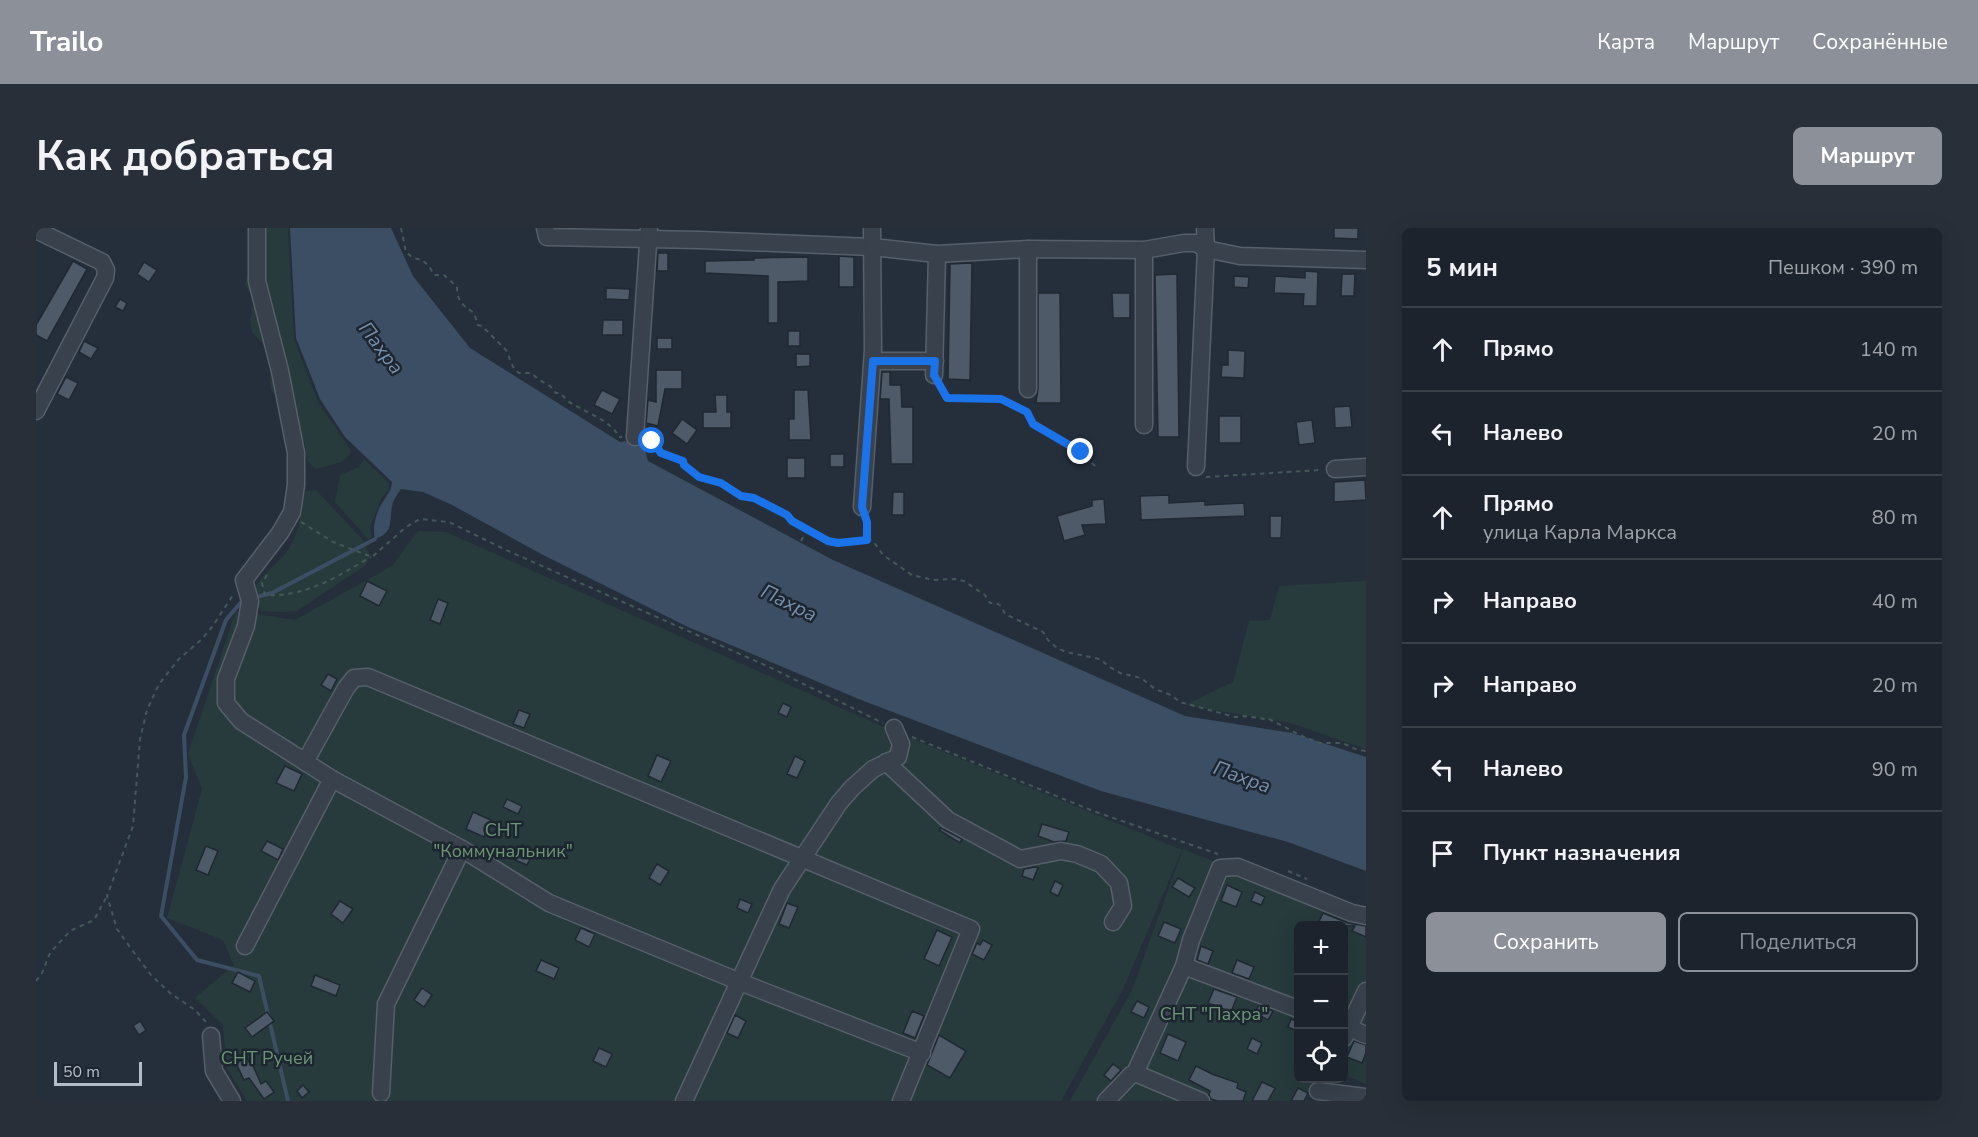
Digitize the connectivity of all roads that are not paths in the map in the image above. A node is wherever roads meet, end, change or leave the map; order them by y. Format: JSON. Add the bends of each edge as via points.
{"nodes":[{"id":1,"x":257,"y":228,"type":"edge"},
{"id":2,"x":545,"y":228,"type":"edge"},
{"id":3,"x":872,"y":228,"type":"edge"},
{"id":4,"x":1205,"y":228,"type":"edge"},
{"id":5,"x":36,"y":230,"type":"edge"},
{"id":6,"x":649,"y":233,"type":"edge"},
{"id":7,"x":872,"y":247,"type":"junction"},
{"id":8,"x":1028,"y":249,"type":"junction"},
{"id":9,"x":1206,"y":249,"type":"junction"},
{"id":10,"x":1144,"y":250,"type":"junction"},
{"id":11,"x":937,"y":254,"type":"junction"},
{"id":12,"x":1366,"y":260,"type":"edge"},
{"id":13,"x":873,"y":361,"type":"junction"},
{"id":14,"x":1028,"y":389,"type":"dead end"},
{"id":15,"x":36,"y":411,"type":"edge"},
{"id":16,"x":1144,"y":425,"type":"dead end"},
{"id":17,"x":624,"y":438,"type":"road end"},
{"id":18,"x":1366,"y":467,"type":"edge"},
{"id":19,"x":1335,"y":469,"type":"road end"},
{"id":20,"x":1200,"y":472,"type":"road end"},
{"id":21,"x":862,"y":507,"type":"road end"},
{"id":22,"x":894,"y":728,"type":"road end"},
{"id":23,"x":305,"y":762,"type":"junction"},
{"id":24,"x":886,"y":762,"type":"junction"},
{"id":25,"x":332,"y":779,"type":"junction"},
{"id":26,"x":462,"y":849,"type":"junction"},
{"id":27,"x":802,"y":858,"type":"junction"},
{"id":28,"x":1366,"y":916,"type":"edge"},
{"id":29,"x":1113,"y":922,"type":"dead end"},
{"id":30,"x":245,"y":946,"type":"dead end"},
{"id":31,"x":1184,"y":966,"type":"junction"},
{"id":32,"x":740,"y":982,"type":"junction"},
{"id":33,"x":1366,"y":991,"type":"edge"},
{"id":34,"x":1294,"y":1007,"type":"edge"},
{"id":35,"x":1346,"y":1029,"type":"edge"},
{"id":36,"x":1348,"y":1032,"type":"edge"},
{"id":37,"x":1366,"y":1035,"type":"edge"},
{"id":38,"x":212,"y":1036,"type":"road end"},
{"id":39,"x":922,"y":1053,"type":"junction"},
{"id":40,"x":1135,"y":1073,"type":"junction"},
{"id":41,"x":1318,"y":1090,"type":"edge"},
{"id":42,"x":381,"y":1093,"type":"dead end"},
{"id":43,"x":1366,"y":1097,"type":"edge"},
{"id":44,"x":232,"y":1101,"type":"edge"},
{"id":45,"x":684,"y":1101,"type":"edge"},
{"id":46,"x":901,"y":1101,"type":"edge"},
{"id":47,"x":1106,"y":1101,"type":"edge"},
{"id":48,"x":1201,"y":1101,"type":"edge"}],
"edges":[{"from":1,"to":23,"type":"street","via":[[257,281],[296,453],[296,485],[292,512],[244,580],[250,601],[246,626],[226,679],[226,703],[241,721]]},
{"from":2,"to":6,"type":"street","via":[[547,237]]},
{"from":3,"to":7,"type":"street"},
{"from":4,"to":9,"type":"street"},
{"from":5,"to":15,"type":"street","via":[[102,262],[106,270]]},
{"from":6,"to":7,"type":"street"},
{"from":6,"to":17,"type":"street"},
{"from":7,"to":11,"type":"street"},
{"from":7,"to":13,"type":"street"},
{"from":8,"to":10,"type":"street"},
{"from":8,"to":11,"type":"street"},
{"from":8,"to":14,"type":"street"},
{"from":9,"to":10,"type":"street","via":[[1196,243]]},
{"from":9,"to":12,"type":"street","via":[[1240,256]]},
{"from":9,"to":20,"type":"street"},
{"from":10,"to":16,"type":"street"},
{"from":11,"to":13,"type":"street","via":[[934,368]]},
{"from":13,"to":21,"type":"street"},
{"from":18,"to":19,"type":"street"},
{"from":22,"to":24,"type":"street","via":[[901,744],[898,757]]},
{"from":23,"to":25,"type":"street"},
{"from":23,"to":27,"type":"street","via":[[346,688],[354,678],[368,677]]},
{"from":24,"to":27,"type":"street","via":[[839,803]]},
{"from":24,"to":29,"type":"street","via":[[948,820],[1020,858],[1060,851],[1101,864],[1119,883],[1123,906]]},
{"from":25,"to":26,"type":"street"},
{"from":25,"to":30,"type":"street"},
{"from":26,"to":32,"type":"street","via":[[549,903]]},
{"from":26,"to":42,"type":"street","via":[[386,1004]]},
{"from":27,"to":32,"type":"street","via":[[782,889]]},
{"from":27,"to":39,"type":"street","via":[[970,929]]},
{"from":28,"to":31,"type":"street","via":[[1238,867],[1220,868]]},
{"from":31,"to":34,"type":"street"},
{"from":31,"to":40,"type":"street"},
{"from":32,"to":39,"type":"street"},
{"from":32,"to":45,"type":"street"},
{"from":33,"to":35,"type":"street"},
{"from":36,"to":37,"type":"street"},
{"from":38,"to":44,"type":"street","via":[[214,1071]]},
{"from":39,"to":46,"type":"street"},
{"from":40,"to":47,"type":"street"},
{"from":40,"to":48,"type":"street"},
{"from":41,"to":43,"type":"street"}]}
